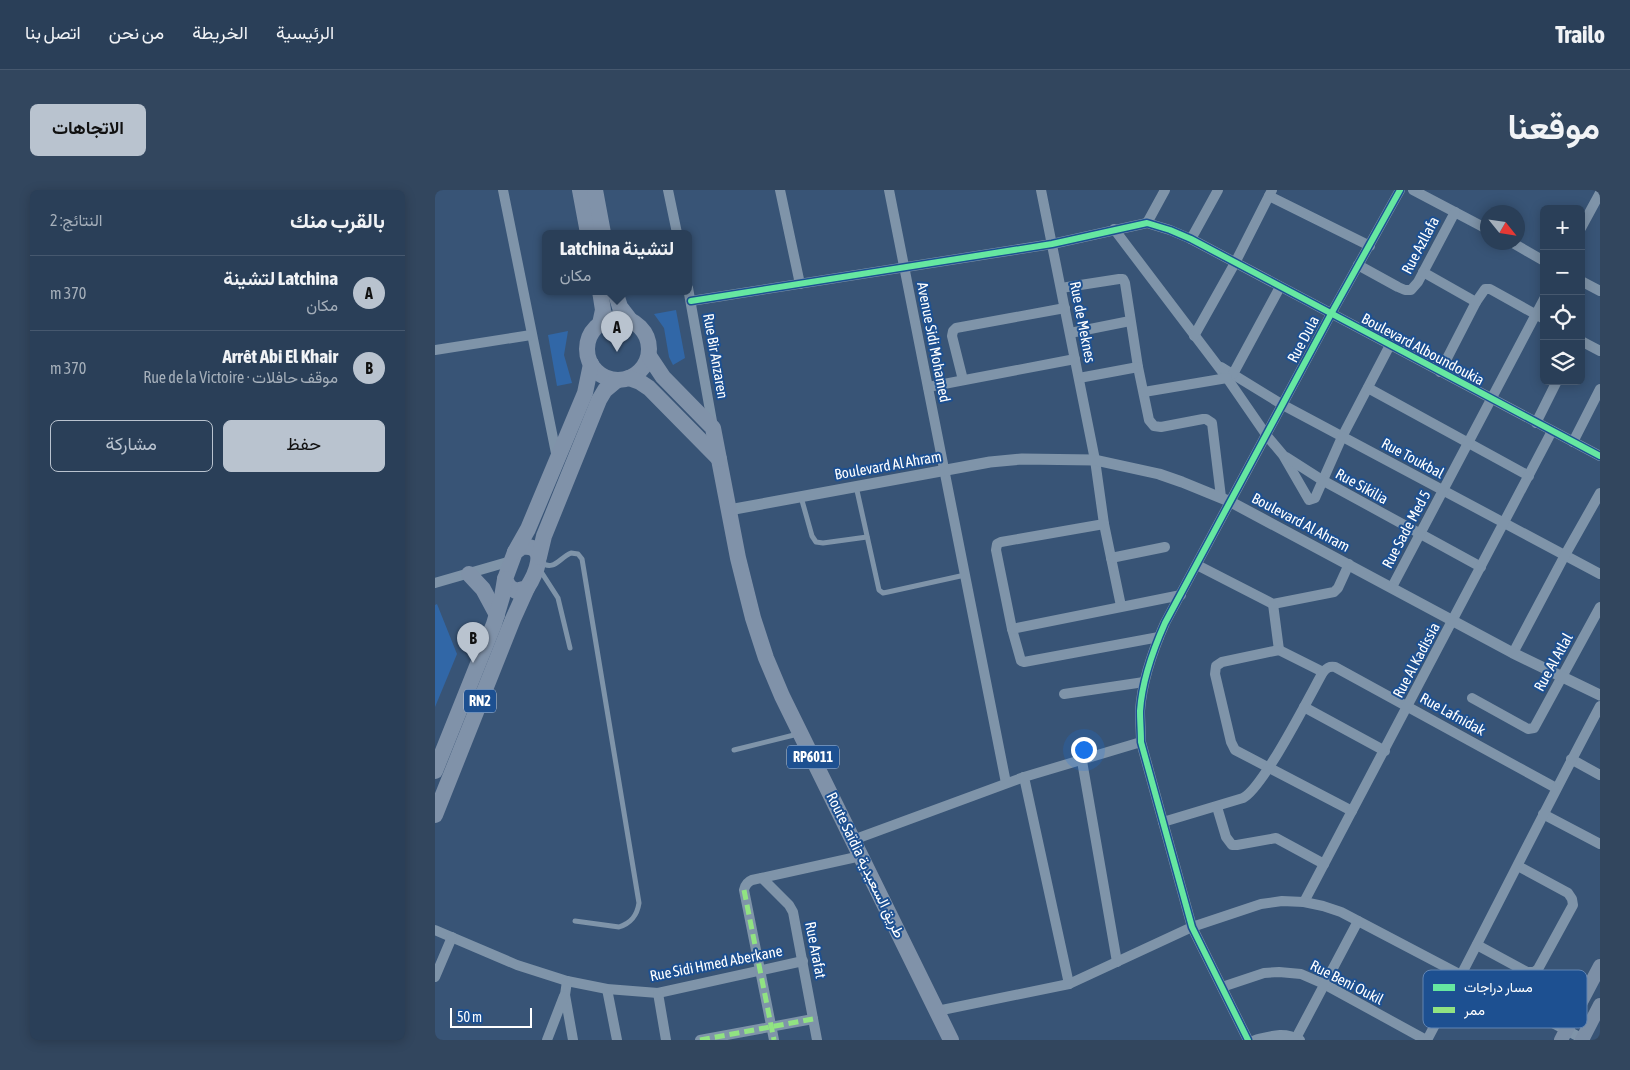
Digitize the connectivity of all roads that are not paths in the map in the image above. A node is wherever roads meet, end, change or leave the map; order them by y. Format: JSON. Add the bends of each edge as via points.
{"nodes":[{"id":1,"x":503,"y":190,"type":"edge"},
{"id":2,"x":580,"y":190,"type":"edge"},
{"id":3,"x":595,"y":190,"type":"edge"},
{"id":4,"x":668,"y":190,"type":"edge"},
{"id":5,"x":780,"y":190,"type":"edge"},
{"id":6,"x":889,"y":190,"type":"edge"},
{"id":7,"x":1041,"y":190,"type":"edge"},
{"id":8,"x":1165,"y":190,"type":"edge"},
{"id":9,"x":1218,"y":190,"type":"edge"},
{"id":10,"x":1400,"y":190,"type":"edge"},
{"id":11,"x":1413,"y":190,"type":"edge"},
{"id":12,"x":1270,"y":193,"type":"edge"},
{"id":13,"x":1600,"y":193,"type":"edge"},
{"id":14,"x":1455,"y":212,"type":"junction"},
{"id":15,"x":1585,"y":221,"type":"edge"},
{"id":16,"x":1147,"y":224,"type":"junction"},
{"id":17,"x":1480,"y":226,"type":"edge"},
{"id":18,"x":1114,"y":229,"type":"junction"},
{"id":19,"x":587,"y":230,"type":"edge"},
{"id":20,"x":602,"y":230,"type":"edge"},
{"id":21,"x":676,"y":230,"type":"edge"},
{"id":22,"x":1191,"y":239,"type":"junction"},
{"id":23,"x":1052,"y":244,"type":"junction"},
{"id":24,"x":1370,"y":246,"type":"junction"},
{"id":25,"x":1525,"y":250,"type":"edge"},
{"id":26,"x":1540,"y":258,"type":"edge"},
{"id":27,"x":1235,"y":263,"type":"junction"},
{"id":28,"x":1358,"y":265,"type":"junction"},
{"id":29,"x":904,"y":267,"type":"junction"},
{"id":30,"x":1423,"y":272,"type":"junction"},
{"id":31,"x":1585,"y":283,"type":"edge"},
{"id":32,"x":800,"y":284,"type":"junction"},
{"id":33,"x":1280,"y":287,"type":"junction"},
{"id":34,"x":1061,"y":288,"type":"junction"},
{"id":35,"x":1600,"y":291,"type":"edge"},
{"id":36,"x":601,"y":295,"type":"edge"},
{"id":37,"x":616,"y":295,"type":"edge"},
{"id":38,"x":690,"y":295,"type":"edge"},
{"id":39,"x":691,"y":301,"type":"junction"},
{"id":40,"x":1475,"y":302,"type":"junction"},
{"id":41,"x":1065,"y":308,"type":"junction"},
{"id":42,"x":1331,"y":314,"type":"junction"},
{"id":43,"x":1540,"y":317,"type":"edge"},
{"id":44,"x":630,"y":320,"type":"junction"},
{"id":45,"x":1130,"y":321,"type":"junction"},
{"id":46,"x":601,"y":324,"type":"junction"},
{"id":47,"x":1070,"y":332,"type":"junction"},
{"id":48,"x":531,"y":335,"type":"junction"},
{"id":49,"x":1194,"y":336,"type":"junction"},
{"id":50,"x":1585,"y":343,"type":"edge"},
{"id":51,"x":1390,"y":345,"type":"junction"},
{"id":52,"x":435,"y":350,"type":"edge"},
{"id":53,"x":1600,"y":351,"type":"edge"},
{"id":54,"x":649,"y":356,"type":"junction"},
{"id":55,"x":1075,"y":359,"type":"junction"},
{"id":56,"x":591,"y":364,"type":"junction"},
{"id":57,"x":1138,"y":367,"type":"junction"},
{"id":58,"x":1439,"y":372,"type":"junction"},
{"id":59,"x":1230,"y":376,"type":"junction"},
{"id":60,"x":1079,"y":378,"type":"junction"},
{"id":61,"x":623,"y":379,"type":"junction"},
{"id":62,"x":963,"y":380,"type":"junction"},
{"id":63,"x":1555,"y":385,"type":"edge"},
{"id":64,"x":928,"y":387,"type":"junction"},
{"id":65,"x":1368,"y":388,"type":"junction"},
{"id":66,"x":1600,"y":389,"type":"edge"},
{"id":67,"x":1144,"y":392,"type":"junction"},
{"id":68,"x":1491,"y":399,"type":"junction"},
{"id":69,"x":1283,"y":405,"type":"junction"},
{"id":70,"x":1536,"y":422,"type":"junction"},
{"id":71,"x":713,"y":428,"type":"junction"},
{"id":72,"x":1552,"y":431,"type":"junction"},
{"id":73,"x":1267,"y":436,"type":"junction"},
{"id":74,"x":1342,"y":437,"type":"junction"},
{"id":75,"x":1573,"y":442,"type":"junction"},
{"id":76,"x":1467,"y":443,"type":"junction"},
{"id":77,"x":1283,"y":455,"type":"junction"},
{"id":78,"x":1600,"y":456,"type":"edge"},
{"id":79,"x":557,"y":458,"type":"junction"},
{"id":80,"x":719,"y":458,"type":"junction"},
{"id":81,"x":1095,"y":460,"type":"junction"},
{"id":82,"x":944,"y":470,"type":"junction"},
{"id":83,"x":1529,"y":476,"type":"junction"},
{"id":84,"x":1322,"y":480,"type":"junction"},
{"id":85,"x":856,"y":486,"type":"junction"},
{"id":86,"x":1443,"y":490,"type":"junction"},
{"id":87,"x":1600,"y":493,"type":"edge"},
{"id":88,"x":801,"y":496,"type":"junction"},
{"id":89,"x":1226,"y":499,"type":"junction"},
{"id":90,"x":729,"y":510,"type":"junction"},
{"id":91,"x":1504,"y":523,"type":"junction"},
{"id":92,"x":1104,"y":524,"type":"junction"},
{"id":93,"x":1419,"y":535,"type":"junction"},
{"id":94,"x":867,"y":537,"type":"junction"},
{"id":95,"x":1165,"y":547,"type":"dead end"},
{"id":96,"x":1565,"y":555,"type":"junction"},
{"id":97,"x":513,"y":556,"type":"junction"},
{"id":98,"x":1111,"y":558,"type":"junction"},
{"id":99,"x":539,"y":561,"type":"junction"},
{"id":100,"x":1197,"y":564,"type":"junction"},
{"id":101,"x":1349,"y":564,"type":"junction"},
{"id":102,"x":1481,"y":568,"type":"junction"},
{"id":103,"x":469,"y":574,"type":"junction"},
{"id":104,"x":1600,"y":574,"type":"edge"},
{"id":105,"x":965,"y":575,"type":"junction"},
{"id":106,"x":505,"y":579,"type":"junction"},
{"id":107,"x":435,"y":584,"type":"edge"},
{"id":108,"x":1392,"y":587,"type":"junction"},
{"id":109,"x":527,"y":588,"type":"junction"},
{"id":110,"x":1181,"y":595,"type":"junction"},
{"id":111,"x":1273,"y":604,"type":"junction"},
{"id":112,"x":1121,"y":606,"type":"junction"},
{"id":113,"x":1599,"y":612,"type":"edge"},
{"id":114,"x":497,"y":615,"type":"junction"},
{"id":115,"x":1454,"y":620,"type":"junction"},
{"id":116,"x":1012,"y":629,"type":"junction"},
{"id":117,"x":1159,"y":637,"type":"junction"},
{"id":118,"x":570,"y":648,"type":"dead end"},
{"id":119,"x":1279,"y":650,"type":"junction"},
{"id":120,"x":1513,"y":653,"type":"junction"},
{"id":121,"x":1323,"y":672,"type":"junction"},
{"id":122,"x":1562,"y":678,"type":"junction"},
{"id":123,"x":1144,"y":682,"type":"junction"},
{"id":124,"x":1064,"y":694,"type":"dead end"},
{"id":125,"x":1600,"y":695,"type":"edge"},
{"id":126,"x":1472,"y":698,"type":"dead end"},
{"id":127,"x":1408,"y":706,"type":"junction"},
{"id":128,"x":1600,"y":706,"type":"edge"},
{"id":129,"x":1304,"y":707,"type":"junction"},
{"id":130,"x":801,"y":734,"type":"junction"},
{"id":131,"x":1141,"y":742,"type":"junction"},
{"id":132,"x":734,"y":750,"type":"dead end"},
{"id":133,"x":1385,"y":751,"type":"junction"},
{"id":134,"x":1571,"y":759,"type":"junction"},
{"id":135,"x":1082,"y":761,"type":"junction"},
{"id":136,"x":1268,"y":768,"type":"junction"},
{"id":137,"x":435,"y":772,"type":"edge"},
{"id":138,"x":1600,"y":775,"type":"edge"},
{"id":139,"x":1024,"y":777,"type":"junction"},
{"id":140,"x":1006,"y":783,"type":"junction"},
{"id":141,"x":1556,"y":788,"type":"junction"},
{"id":142,"x":1217,"y":806,"type":"junction"},
{"id":143,"x":1352,"y":811,"type":"junction"},
{"id":144,"x":1543,"y":814,"type":"junction"},
{"id":145,"x":435,"y":816,"type":"edge"},
{"id":146,"x":1163,"y":822,"type":"junction"},
{"id":147,"x":853,"y":840,"type":"junction"},
{"id":148,"x":1600,"y":844,"type":"edge"},
{"id":149,"x":861,"y":856,"type":"junction"},
{"id":150,"x":1325,"y":864,"type":"junction"},
{"id":151,"x":1517,"y":866,"type":"junction"},
{"id":152,"x":762,"y":878,"type":"junction"},
{"id":153,"x":1304,"y":902,"type":"junction"},
{"id":154,"x":575,"y":921,"type":"dead end"},
{"id":155,"x":1358,"y":921,"type":"junction"},
{"id":156,"x":1193,"y":927,"type":"junction"},
{"id":157,"x":435,"y":930,"type":"edge"},
{"id":158,"x":452,"y":937,"type":"junction"},
{"id":159,"x":1477,"y":945,"type":"junction"},
{"id":160,"x":803,"y":961,"type":"junction"},
{"id":161,"x":1117,"y":962,"type":"junction"},
{"id":162,"x":1600,"y":966,"type":"edge"},
{"id":163,"x":1451,"y":970,"type":"edge"},
{"id":164,"x":1464,"y":970,"type":"edge"},
{"id":165,"x":1523,"y":970,"type":"edge"},
{"id":166,"x":1537,"y":970,"type":"edge"},
{"id":167,"x":759,"y":971,"type":"junction"},
{"id":168,"x":435,"y":977,"type":"edge"},
{"id":169,"x":567,"y":981,"type":"junction"},
{"id":170,"x":1069,"y":984,"type":"junction"},
{"id":171,"x":1324,"y":984,"type":"junction"},
{"id":172,"x":1222,"y":987,"type":"junction"},
{"id":173,"x":607,"y":989,"type":"junction"},
{"id":174,"x":1587,"y":990,"type":"edge"},
{"id":175,"x":658,"y":993,"type":"junction"},
{"id":176,"x":565,"y":995,"type":"junction"},
{"id":177,"x":1600,"y":1005,"type":"edge"},
{"id":178,"x":937,"y":1011,"type":"junction"},
{"id":179,"x":813,"y":1019,"type":"junction"},
{"id":180,"x":771,"y":1026,"type":"junction"},
{"id":181,"x":1433,"y":1028,"type":"edge"},
{"id":182,"x":1551,"y":1028,"type":"edge"},
{"id":183,"x":1563,"y":1035,"type":"edge"},
{"id":184,"x":1298,"y":1039,"type":"edge"},
{"id":185,"x":547,"y":1040,"type":"edge"},
{"id":186,"x":573,"y":1040,"type":"edge"},
{"id":187,"x":617,"y":1040,"type":"edge"},
{"id":188,"x":666,"y":1040,"type":"edge"},
{"id":189,"x":700,"y":1040,"type":"edge"},
{"id":190,"x":774,"y":1040,"type":"edge"},
{"id":191,"x":817,"y":1040,"type":"edge"},
{"id":192,"x":951,"y":1040,"type":"edge"},
{"id":193,"x":1248,"y":1040,"type":"edge"},
{"id":194,"x":1255,"y":1040,"type":"edge"},
{"id":195,"x":1427,"y":1040,"type":"edge"},
{"id":196,"x":1583,"y":1040,"type":"edge"}],
"edges":[{"from":1,"to":48,"type":"street"},
{"from":2,"to":19,"type":"highway"},
{"from":3,"to":20,"type":"highway"},
{"from":4,"to":21,"type":"street"},
{"from":5,"to":32,"type":"street"},
{"from":6,"to":29,"type":"street","name":"Avenue Sidi Mohamed"},
{"from":7,"to":23,"type":"street","name":"Rue de Meknes"},
{"from":8,"to":16,"type":"street"},
{"from":9,"to":22,"type":"street"},
{"from":10,"to":24,"type":"street","name":"Rue Dula"},
{"from":11,"to":14,"type":"street"},
{"from":12,"to":24,"type":"street"},
{"from":12,"to":27,"type":"street"},
{"from":13,"to":15,"type":"street"},
{"from":14,"to":17,"type":"street"},
{"from":14,"to":30,"type":"street","name":"Rue Azllafa"},
{"from":16,"to":18,"type":"street"},
{"from":16,"to":22,"type":"street","name":"Boulevard Alboundoukia"},
{"from":18,"to":23,"type":"street"},
{"from":18,"to":49,"type":"street"},
{"from":22,"to":27,"type":"street","name":"Boulevard Alboundoukia"},
{"from":23,"to":29,"type":"street"},
{"from":23,"to":34,"type":"street","name":"Rue de Meknes"},
{"from":24,"to":28,"type":"street","name":"Rue Dula"},
{"from":25,"to":26,"type":"street"},
{"from":27,"to":33,"type":"street","name":"Boulevard Alboundoukia"},
{"from":27,"to":49,"type":"street"},
{"from":28,"to":30,"type":"street","name":"Rue Azllafa","via":[[1405,290],[1411,290]]},
{"from":28,"to":42,"type":"street","name":"Rue Dula"},
{"from":29,"to":32,"type":"street"},
{"from":29,"to":64,"type":"street","name":"Avenue Sidi Mohamed"},
{"from":30,"to":40,"type":"street"},
{"from":31,"to":35,"type":"street"},
{"from":32,"to":39,"type":"street"},
{"from":33,"to":42,"type":"street","name":"Boulevard Alboundoukia"},
{"from":33,"to":59,"type":"street"},
{"from":34,"to":41,"type":"street","name":"Rue de Meknes"},
{"from":34,"to":45,"type":"street","via":[[1123,279]]},
{"from":36,"to":46,"type":"highway"},
{"from":37,"to":44,"type":"highway"},
{"from":38,"to":39,"type":"street","name":"Rue Bir Anzaren"},
{"from":39,"to":71,"type":"street","name":"Rue Bir Anzaren"},
{"from":40,"to":43,"type":"street","via":[[1483,290],[1490,289]]},
{"from":40,"to":58,"type":"street"},
{"from":41,"to":47,"type":"street","name":"Rue de Meknes"},
{"from":41,"to":62,"type":"street","via":[[956,328],[952,336]]},
{"from":42,"to":51,"type":"street","name":"Boulevard Alboundoukia"},
{"from":42,"to":69,"type":"street","name":"Rue Dula"},
{"from":43,"to":68,"type":"street","name":"Rue Sade Med 5"},
{"from":44,"to":46,"type":"highway","via":[[611,319]]},
{"from":44,"to":54,"type":"highway","via":[[647,337]]},
{"from":45,"to":47,"type":"street"},
{"from":45,"to":57,"type":"street"},
{"from":46,"to":56,"type":"highway","number":"RN2","via":[[589,339]]},
{"from":47,"to":55,"type":"street","name":"Rue de Meknes"},
{"from":48,"to":52,"type":"street"},
{"from":48,"to":79,"type":"street"},
{"from":49,"to":59,"type":"street","via":[[1214,363]]},
{"from":50,"to":53,"type":"street"},
{"from":51,"to":58,"type":"street","name":"Boulevard Alboundoukia"},
{"from":51,"to":65,"type":"street"},
{"from":54,"to":61,"type":"highway","number":"RN2","via":[[639,372]]},
{"from":54,"to":71,"type":"highway","via":[[663,377]]},
{"from":55,"to":60,"type":"street","name":"Rue de Meknes"},
{"from":55,"to":62,"type":"street"},
{"from":56,"to":61,"type":"highway","via":[[611,379]]},
{"from":56,"to":79,"type":"highway","number":"RN2","via":[[585,394]]},
{"from":57,"to":60,"type":"street"},
{"from":57,"to":67,"type":"street"},
{"from":58,"to":68,"type":"street","name":"Boulevard Alboundoukia"},
{"from":59,"to":67,"type":"street"},
{"from":59,"to":69,"type":"street","name":"Rue Toukbal"},
{"from":59,"to":73,"type":"street"},
{"from":60,"to":81,"type":"street","name":"Rue de Meknes"},
{"from":61,"to":80,"type":"highway","via":[[640,382],[649,388]]},
{"from":61,"to":99,"type":"highway","number":"RN2","via":[[605,390],[599,400],[544,536]]},
{"from":62,"to":64,"type":"street"},
{"from":63,"to":70,"type":"street"},
{"from":64,"to":82,"type":"street","name":"Avenue Sidi Mohamed"},
{"from":65,"to":74,"type":"street"},
{"from":65,"to":76,"type":"street"},
{"from":66,"to":75,"type":"street"},
{"from":67,"to":89,"type":"street","via":[[1149,420],[1154,426],[1203,419],[1212,423]]},
{"from":68,"to":70,"type":"street","name":"Boulevard Alboundoukia"},
{"from":68,"to":76,"type":"street","name":"Rue Sade Med 5"},
{"from":69,"to":73,"type":"street","name":"Rue Dula"},
{"from":69,"to":74,"type":"street","name":"Rue Toukbal"},
{"from":70,"to":72,"type":"street","name":"Boulevard Alboundoukia"},
{"from":71,"to":80,"type":"highway","name":"Route Saïdia طريق السعيدية","number":"RP6011"},
{"from":72,"to":75,"type":"street","name":"Boulevard Alboundoukia"},
{"from":72,"to":83,"type":"street","name":"Rue Al Kadissia"},
{"from":73,"to":77,"type":"street"},
{"from":73,"to":89,"type":"street","name":"Rue Dula"},
{"from":74,"to":84,"type":"street"},
{"from":74,"to":86,"type":"street","name":"Rue Toukbal"},
{"from":75,"to":78,"type":"street","name":"Boulevard Alboundoukia"},
{"from":76,"to":83,"type":"street"},
{"from":76,"to":86,"type":"street","name":"Rue Sade Med 5"},
{"from":77,"to":84,"type":"street","name":"Rue Sikilia"},
{"from":77,"to":84,"type":"street","via":[[1309,500],[1315,498]]},
{"from":79,"to":97,"type":"highway","number":"RN2"},
{"from":80,"to":90,"type":"highway","name":"Route Saïdia طريق السعيدية","number":"RP6011"},
{"from":81,"to":82,"type":"street","name":"Boulevard Al Ahram","via":[[1023,459]]},
{"from":81,"to":89,"type":"street","name":"Boulevard Al Ahram","via":[[1159,474]]},
{"from":81,"to":92,"type":"street","name":"Rue de Meknes"},
{"from":82,"to":85,"type":"street","name":"Boulevard Al Ahram"},
{"from":82,"to":105,"type":"street","name":"Avenue Sidi Mohamed"},
{"from":83,"to":91,"type":"street","name":"Rue Al Kadissia"},
{"from":84,"to":93,"type":"street","name":"Rue Sikilia"},
{"from":85,"to":88,"type":"street","name":"Boulevard Al Ahram"},
{"from":85,"to":94,"type":"lane"},
{"from":86,"to":91,"type":"street","name":"Rue Toukbal"},
{"from":86,"to":93,"type":"street","name":"Rue Sade Med 5"},
{"from":87,"to":96,"type":"street"},
{"from":88,"to":90,"type":"street","name":"Boulevard Al Ahram"},
{"from":88,"to":94,"type":"lane","via":[[815,542]]},
{"from":89,"to":100,"type":"street","name":"Rue Dula"},
{"from":89,"to":101,"type":"street","name":"Boulevard Al Ahram"},
{"from":90,"to":130,"type":"highway","name":"Route Saïdia طريق السعيدية","number":"RP6011","via":[[759,638]]},
{"from":91,"to":96,"type":"street","name":"Rue Toukbal"},
{"from":91,"to":102,"type":"street","name":"Rue Al Kadissia"},
{"from":92,"to":98,"type":"street","name":"Rue de Meknes"},
{"from":92,"to":116,"type":"street","via":[[997,544]]},
{"from":93,"to":102,"type":"street","name":"Rue Sikilia"},
{"from":93,"to":108,"type":"street","name":"Rue Sade Med 5"},
{"from":94,"to":105,"type":"lane","via":[[877,586],[883,592]]},
{"from":95,"to":98,"type":"street"},
{"from":96,"to":104,"type":"street","name":"Rue Toukbal"},
{"from":96,"to":120,"type":"street"},
{"from":97,"to":99,"type":"highway","via":[[518,549],[527,546],[535,550]]},
{"from":97,"to":103,"type":"street"},
{"from":97,"to":106,"type":"highway","number":"RN2"},
{"from":98,"to":112,"type":"street","name":"Rue de Meknes"},
{"from":99,"to":109,"type":"highway","number":"RN2"},
{"from":99,"to":118,"type":"lane","via":[[558,598]]},
{"from":99,"to":154,"type":"lane","via":[[555,565],[571,553],[582,559],[639,904],[635,916],[619,926]]},
{"from":100,"to":110,"type":"street","name":"Rue Dula"},
{"from":100,"to":111,"type":"street"},
{"from":101,"to":108,"type":"street","name":"Boulevard Al Ahram"},
{"from":101,"to":111,"type":"street","via":[[1334,592]]},
{"from":102,"to":115,"type":"street","name":"Rue Al Kadissia"},
{"from":103,"to":107,"type":"street"},
{"from":103,"to":114,"type":"highway","via":[[483,589]]},
{"from":105,"to":140,"type":"street","name":"Avenue Sidi Mohamed"},
{"from":106,"to":109,"type":"highway","via":[[512,590]]},
{"from":106,"to":114,"type":"highway","number":"RN2"},
{"from":108,"to":115,"type":"street","name":"Boulevard Al Ahram"},
{"from":109,"to":145,"type":"highway","number":"RN2"},
{"from":110,"to":112,"type":"street"},
{"from":110,"to":117,"type":"street","name":"Rue Dula"},
{"from":111,"to":119,"type":"street"},
{"from":112,"to":116,"type":"street"},
{"from":113,"to":122,"type":"street","name":"Rue Al Atlal"},
{"from":114,"to":137,"type":"highway","number":"RN2"},
{"from":115,"to":120,"type":"street","name":"Boulevard Al Ahram"},
{"from":115,"to":127,"type":"street","name":"Rue Al Kadissia"},
{"from":116,"to":117,"type":"street","via":[[1019,658],[1024,662]]},
{"from":117,"to":123,"type":"street","name":"Rue Dula"},
{"from":119,"to":121,"type":"street"},
{"from":119,"to":136,"type":"street","via":[[1223,662],[1215,670],[1233,746]]},
{"from":120,"to":122,"type":"street","name":"Boulevard Al Ahram"},
{"from":121,"to":127,"type":"street","name":"Rue Lafnidak","via":[[1335,667]]},
{"from":121,"to":129,"type":"street"},
{"from":122,"to":125,"type":"street","name":"Boulevard Al Ahram"},
{"from":122,"to":126,"type":"street","name":"Rue Al Atlal","via":[[1534,728],[1530,729]]},
{"from":123,"to":124,"type":"street"},
{"from":123,"to":131,"type":"street","name":"Rue Dula","via":[[1140,711]]},
{"from":127,"to":133,"type":"street","name":"Rue Al Kadissia"},
{"from":127,"to":141,"type":"street","name":"Rue Lafnidak"},
{"from":128,"to":134,"type":"street"},
{"from":129,"to":133,"type":"street"},
{"from":129,"to":136,"type":"street"},
{"from":130,"to":132,"type":"lane"},
{"from":130,"to":147,"type":"highway","name":"Route Saïdia طريق السعيدية","number":"RP6011"},
{"from":131,"to":135,"type":"street"},
{"from":131,"to":146,"type":"street","name":"Rue Dula"},
{"from":133,"to":143,"type":"street","name":"Rue Al Kadissia"},
{"from":134,"to":138,"type":"street"},
{"from":134,"to":141,"type":"street"},
{"from":135,"to":139,"type":"street"},
{"from":135,"to":161,"type":"street"},
{"from":136,"to":142,"type":"street","via":[[1247,796]]},
{"from":136,"to":143,"type":"street"},
{"from":139,"to":140,"type":"street"},
{"from":139,"to":170,"type":"street"},
{"from":140,"to":147,"type":"street"},
{"from":141,"to":144,"type":"street"},
{"from":142,"to":146,"type":"street"},
{"from":142,"to":150,"type":"street","via":[[1226,837],[1232,845],[1276,838]]},
{"from":143,"to":150,"type":"street","name":"Rue Al Kadissia"},
{"from":144,"to":148,"type":"street"},
{"from":144,"to":151,"type":"street"},
{"from":146,"to":156,"type":"street","name":"Rue Dula"},
{"from":147,"to":149,"type":"highway","name":"Route Saïdia طريق السعيدية","number":"RP6011"},
{"from":149,"to":152,"type":"street"},
{"from":149,"to":178,"type":"highway","name":"Route Saïdia طريق السعيدية","number":"RP6011"},
{"from":150,"to":153,"type":"street","name":"Rue Al Kadissia"},
{"from":151,"to":159,"type":"street"},
{"from":151,"to":166,"type":"street","via":[[1568,893],[1573,904]]},
{"from":152,"to":160,"type":"street","name":"Rue Arafat","via":[[793,912]]},
{"from":152,"to":167,"type":"street","via":[[748,882],[744,890]]},
{"from":153,"to":155,"type":"street","via":[[1341,912]]},
{"from":153,"to":156,"type":"street","via":[[1261,904]]},
{"from":155,"to":163,"type":"street"},
{"from":155,"to":171,"type":"street"},
{"from":156,"to":161,"type":"street"},
{"from":156,"to":172,"type":"street","name":"Rue Dula"},
{"from":157,"to":158,"type":"street","name":"Rue Sidi Hmed Aberkane"},
{"from":158,"to":168,"type":"street"},
{"from":158,"to":169,"type":"street","name":"Rue Sidi Hmed Aberkane","via":[[517,965]]},
{"from":159,"to":164,"type":"street"},
{"from":159,"to":165,"type":"street"},
{"from":160,"to":167,"type":"street","name":"Rue Sidi Hmed Aberkane"},
{"from":160,"to":179,"type":"street","name":"Rue Arafat"},
{"from":161,"to":170,"type":"street"},
{"from":162,"to":174,"type":"main road"},
{"from":167,"to":175,"type":"street","name":"Rue Sidi Hmed Aberkane"},
{"from":167,"to":180,"type":"street"},
{"from":169,"to":173,"type":"street","name":"Rue Sidi Hmed Aberkane"},
{"from":169,"to":176,"type":"street"},
{"from":170,"to":178,"type":"street"},
{"from":171,"to":172,"type":"street","name":"Rue Beni Oukil","via":[[1301,974],[1279,972],[1264,973]]},
{"from":171,"to":184,"type":"street"},
{"from":171,"to":195,"type":"street","name":"Rue Beni Oukil"},
{"from":172,"to":193,"type":"street","name":"Rue Dula"},
{"from":173,"to":175,"type":"street","name":"Rue Sidi Hmed Aberkane"},
{"from":173,"to":187,"type":"street"},
{"from":175,"to":188,"type":"street"},
{"from":176,"to":185,"type":"street"},
{"from":176,"to":186,"type":"street"},
{"from":177,"to":196,"type":"main road"},
{"from":178,"to":192,"type":"highway","name":"Route Saïdia طريق السعيدية","number":"RP6011"},
{"from":179,"to":180,"type":"street"},
{"from":179,"to":191,"type":"street","name":"Rue Arafat"},
{"from":180,"to":189,"type":"street"},
{"from":180,"to":190,"type":"street"},
{"from":181,"to":195,"type":"street"},
{"from":182,"to":183,"type":"street"},
{"from":183,"to":196,"type":"street"},
{"from":184,"to":194,"type":"street","via":[[1281,1034]]}]}
